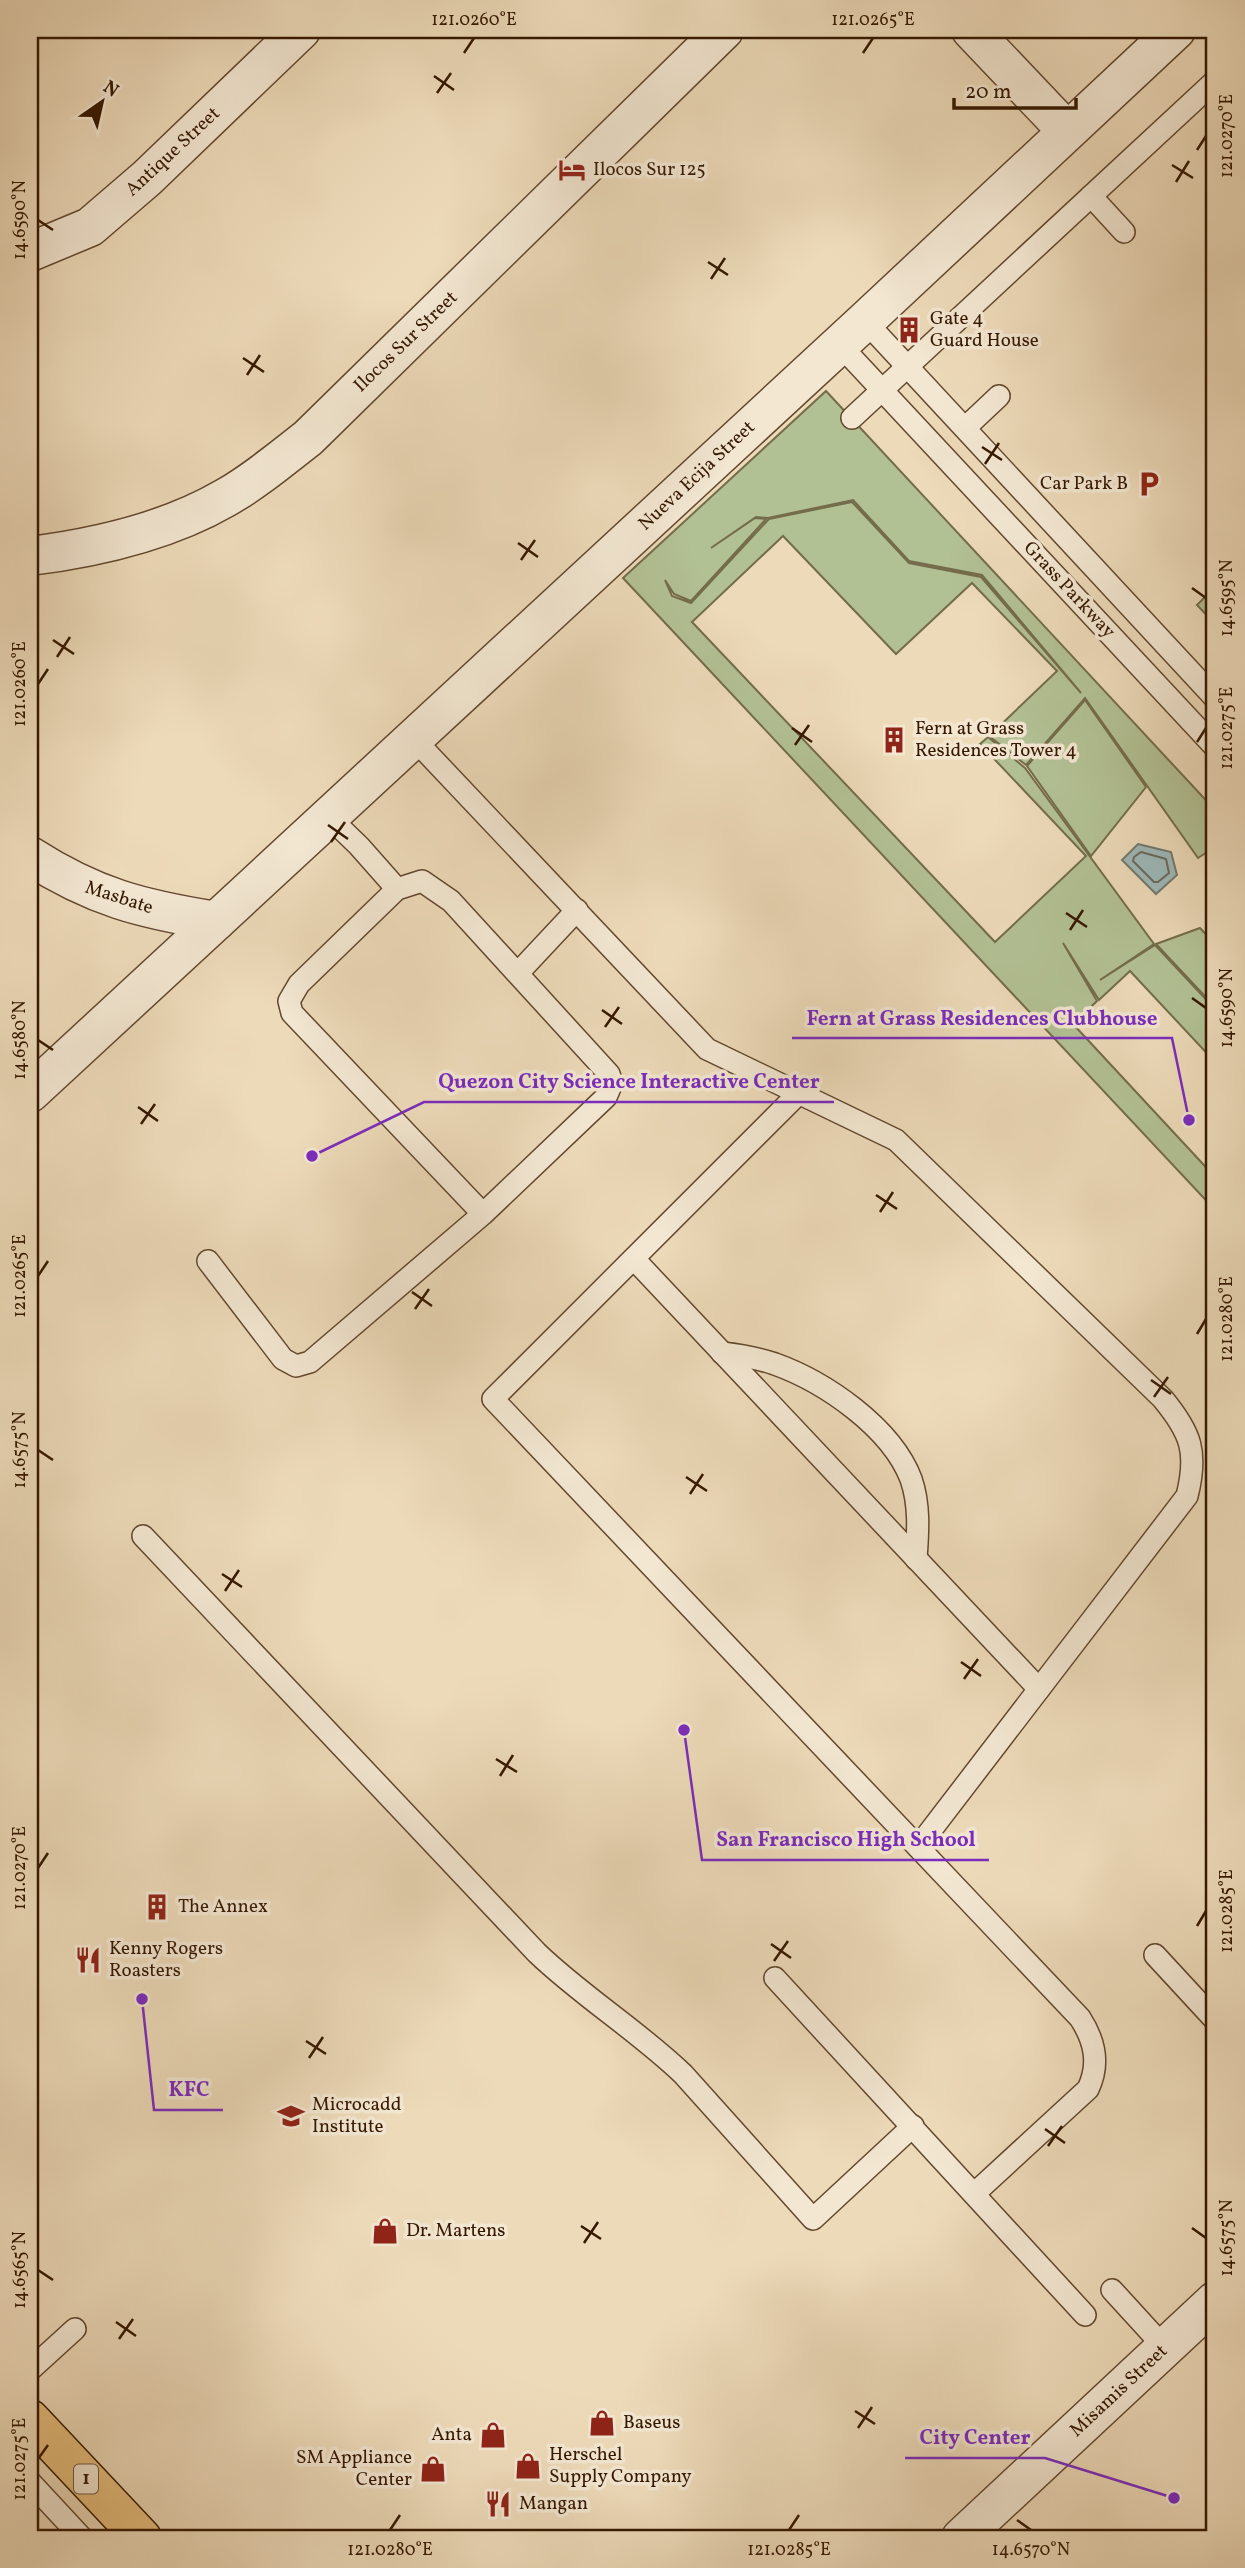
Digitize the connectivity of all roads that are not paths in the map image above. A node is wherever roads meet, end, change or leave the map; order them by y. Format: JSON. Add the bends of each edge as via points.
{"nodes":[{"id":1,"x":301,"y":30,"type":"edge"},
{"id":2,"x":724,"y":30,"type":"edge"},
{"id":3,"x":971,"y":30,"type":"edge"},
{"id":4,"x":1176,"y":30,"type":"edge"},
{"id":5,"x":1215,"y":81,"type":"edge"},
{"id":6,"x":1067,"y":131,"type":"junction"},
{"id":7,"x":1091,"y":196,"type":"junction"},
{"id":8,"x":1124,"y":232,"type":"dead end"},
{"id":9,"x":30,"y":252,"type":"edge"},
{"id":10,"x":853,"y":333,"type":"junction"},
{"id":11,"x":908,"y":368,"type":"junction"},
{"id":12,"x":883,"y":391,"type":"junction"},
{"id":13,"x":999,"y":396,"type":"dead end"},
{"id":14,"x":949,"y":411,"type":"junction"},
{"id":15,"x":852,"y":418,"type":"dead end"},
{"id":16,"x":965,"y":428,"type":"junction"},
{"id":17,"x":922,"y":433,"type":"junction"},
{"id":18,"x":30,"y":556,"type":"edge"},
{"id":19,"x":1215,"y":698,"type":"edge"},
{"id":20,"x":413,"y":738,"type":"junction"},
{"id":21,"x":1215,"y":747,"type":"edge"},
{"id":22,"x":328,"y":817,"type":"junction"},
{"id":23,"x":30,"y":856,"type":"edge"},
{"id":24,"x":397,"y":889,"type":"junction"},
{"id":25,"x":576,"y":910,"type":"junction"},
{"id":26,"x":216,"y":921,"type":"junction"},
{"id":27,"x":518,"y":973,"type":"junction"},
{"id":28,"x":30,"y":1093,"type":"edge"},
{"id":29,"x":799,"y":1093,"type":"junction"},
{"id":30,"x":483,"y":1214,"type":"junction"},
{"id":31,"x":634,"y":1259,"type":"junction"},
{"id":32,"x":208,"y":1261,"type":"dead end"},
{"id":33,"x":722,"y":1353,"type":"junction"},
{"id":34,"x":144,"y":1536,"type":"dead end"},
{"id":35,"x":916,"y":1559,"type":"junction"},
{"id":36,"x":1039,"y":1689,"type":"junction"},
{"id":37,"x":918,"y":1847,"type":"junction"},
{"id":38,"x":1156,"y":1955,"type":"dead end"},
{"id":39,"x":775,"y":1978,"type":"dead end"},
{"id":40,"x":1215,"y":2020,"type":"edge"},
{"id":41,"x":913,"y":2126,"type":"junction"},
{"id":42,"x":975,"y":2193,"type":"junction"},
{"id":43,"x":1112,"y":2291,"type":"dead end"},
{"id":44,"x":1215,"y":2301,"type":"edge"},
{"id":45,"x":1085,"y":2315,"type":"dead end"},
{"id":46,"x":75,"y":2329,"type":"dead end"},
{"id":47,"x":1165,"y":2348,"type":"junction"},
{"id":48,"x":30,"y":2370,"type":"edge"},
{"id":49,"x":30,"y":2419,"type":"edge"},
{"id":50,"x":30,"y":2440,"type":"edge"},
{"id":51,"x":30,"y":2482,"type":"edge"},
{"id":52,"x":82,"y":2538,"type":"edge"},
{"id":53,"x":121,"y":2538,"type":"edge"},
{"id":54,"x":142,"y":2538,"type":"edge"},
{"id":55,"x":961,"y":2538,"type":"edge"}],
"edges":[{"from":1,"to":9,"type":"street","name":"Antique Street","via":[[90,227]]},
{"from":2,"to":18,"type":"street","name":"Ilocos Sur Street","via":[[308,438],[264,474],[192,514],[107,542]]},
{"from":3,"to":6,"type":"street"},
{"from":4,"to":6,"type":"street","name":"Nueva Ecija Street"},
{"from":5,"to":7,"type":"lane"},
{"from":6,"to":10,"type":"street","name":"Nueva Ecija Street"},
{"from":7,"to":8,"type":"lane"},
{"from":7,"to":11,"type":"lane"},
{"from":10,"to":11,"type":"lane","name":"Grass Parkway"},
{"from":10,"to":12,"type":"lane","name":"Grass Parkway"},
{"from":10,"to":20,"type":"street","name":"Nueva Ecija Street"},
{"from":11,"to":12,"type":"lane"},
{"from":11,"to":14,"type":"lane","name":"Grass Parkway"},
{"from":12,"to":15,"type":"lane"},
{"from":12,"to":17,"type":"lane","name":"Grass Parkway"},
{"from":13,"to":16,"type":"lane"},
{"from":14,"to":16,"type":"lane","name":"Grass Parkway"},
{"from":14,"to":17,"type":"lane","via":[[933,407],[923,412],[919,422]]},
{"from":16,"to":19,"type":"lane","name":"Grass Parkway"},
{"from":17,"to":21,"type":"lane","name":"Grass Parkway"},
{"from":20,"to":22,"type":"street","name":"Nueva Ecija Street"},
{"from":20,"to":25,"type":"lane"},
{"from":22,"to":24,"type":"lane"},
{"from":22,"to":26,"type":"street","name":"Nueva Ecija Street"},
{"from":23,"to":26,"type":"street","name":"Masbate","via":[[87,889],[128,904]]},
{"from":24,"to":27,"type":"lane","via":[[422,881],[451,901]]},
{"from":24,"to":30,"type":"lane","via":[[299,984],[289,1000],[292,1013]]},
{"from":25,"to":27,"type":"lane"},
{"from":25,"to":29,"type":"lane","via":[[707,1049]]},
{"from":26,"to":28,"type":"street","name":"Nueva Ecija Street"},
{"from":27,"to":30,"type":"lane","via":[[609,1074],[612,1083],[606,1097]]},
{"from":29,"to":31,"type":"lane"},
{"from":29,"to":36,"type":"lane","via":[[896,1140],[1163,1399],[1188,1435],[1193,1465],[1187,1496]]},
{"from":30,"to":32,"type":"lane","via":[[310,1362],[296,1366],[283,1359]]},
{"from":31,"to":33,"type":"lane"},
{"from":31,"to":37,"type":"lane","via":[[493,1399]]},
{"from":33,"to":35,"type":"lane"},
{"from":33,"to":35,"type":"lane","via":[[775,1364],[800,1375],[841,1399],[876,1429],[911,1479],[918,1508]]},
{"from":34,"to":41,"type":"lane","via":[[537,1953],[662,2053],[813,2219]]},
{"from":35,"to":36,"type":"lane"},
{"from":36,"to":37,"type":"lane"},
{"from":37,"to":42,"type":"lane","via":[[1080,2018],[1093,2040],[1096,2066],[1088,2089]]},
{"from":38,"to":40,"type":"lane"},
{"from":39,"to":41,"type":"lane"},
{"from":41,"to":42,"type":"lane"},
{"from":42,"to":45,"type":"lane"},
{"from":43,"to":47,"type":"lane"},
{"from":44,"to":47,"type":"street","name":"Misamis Street"},
{"from":46,"to":48,"type":"lane"},
{"from":47,"to":55,"type":"street","name":"Misamis Street"},
{"from":49,"to":54,"type":"highway","number":"1"},
{"from":50,"to":53,"type":"highway"},
{"from":51,"to":52,"type":"lane"}]}
